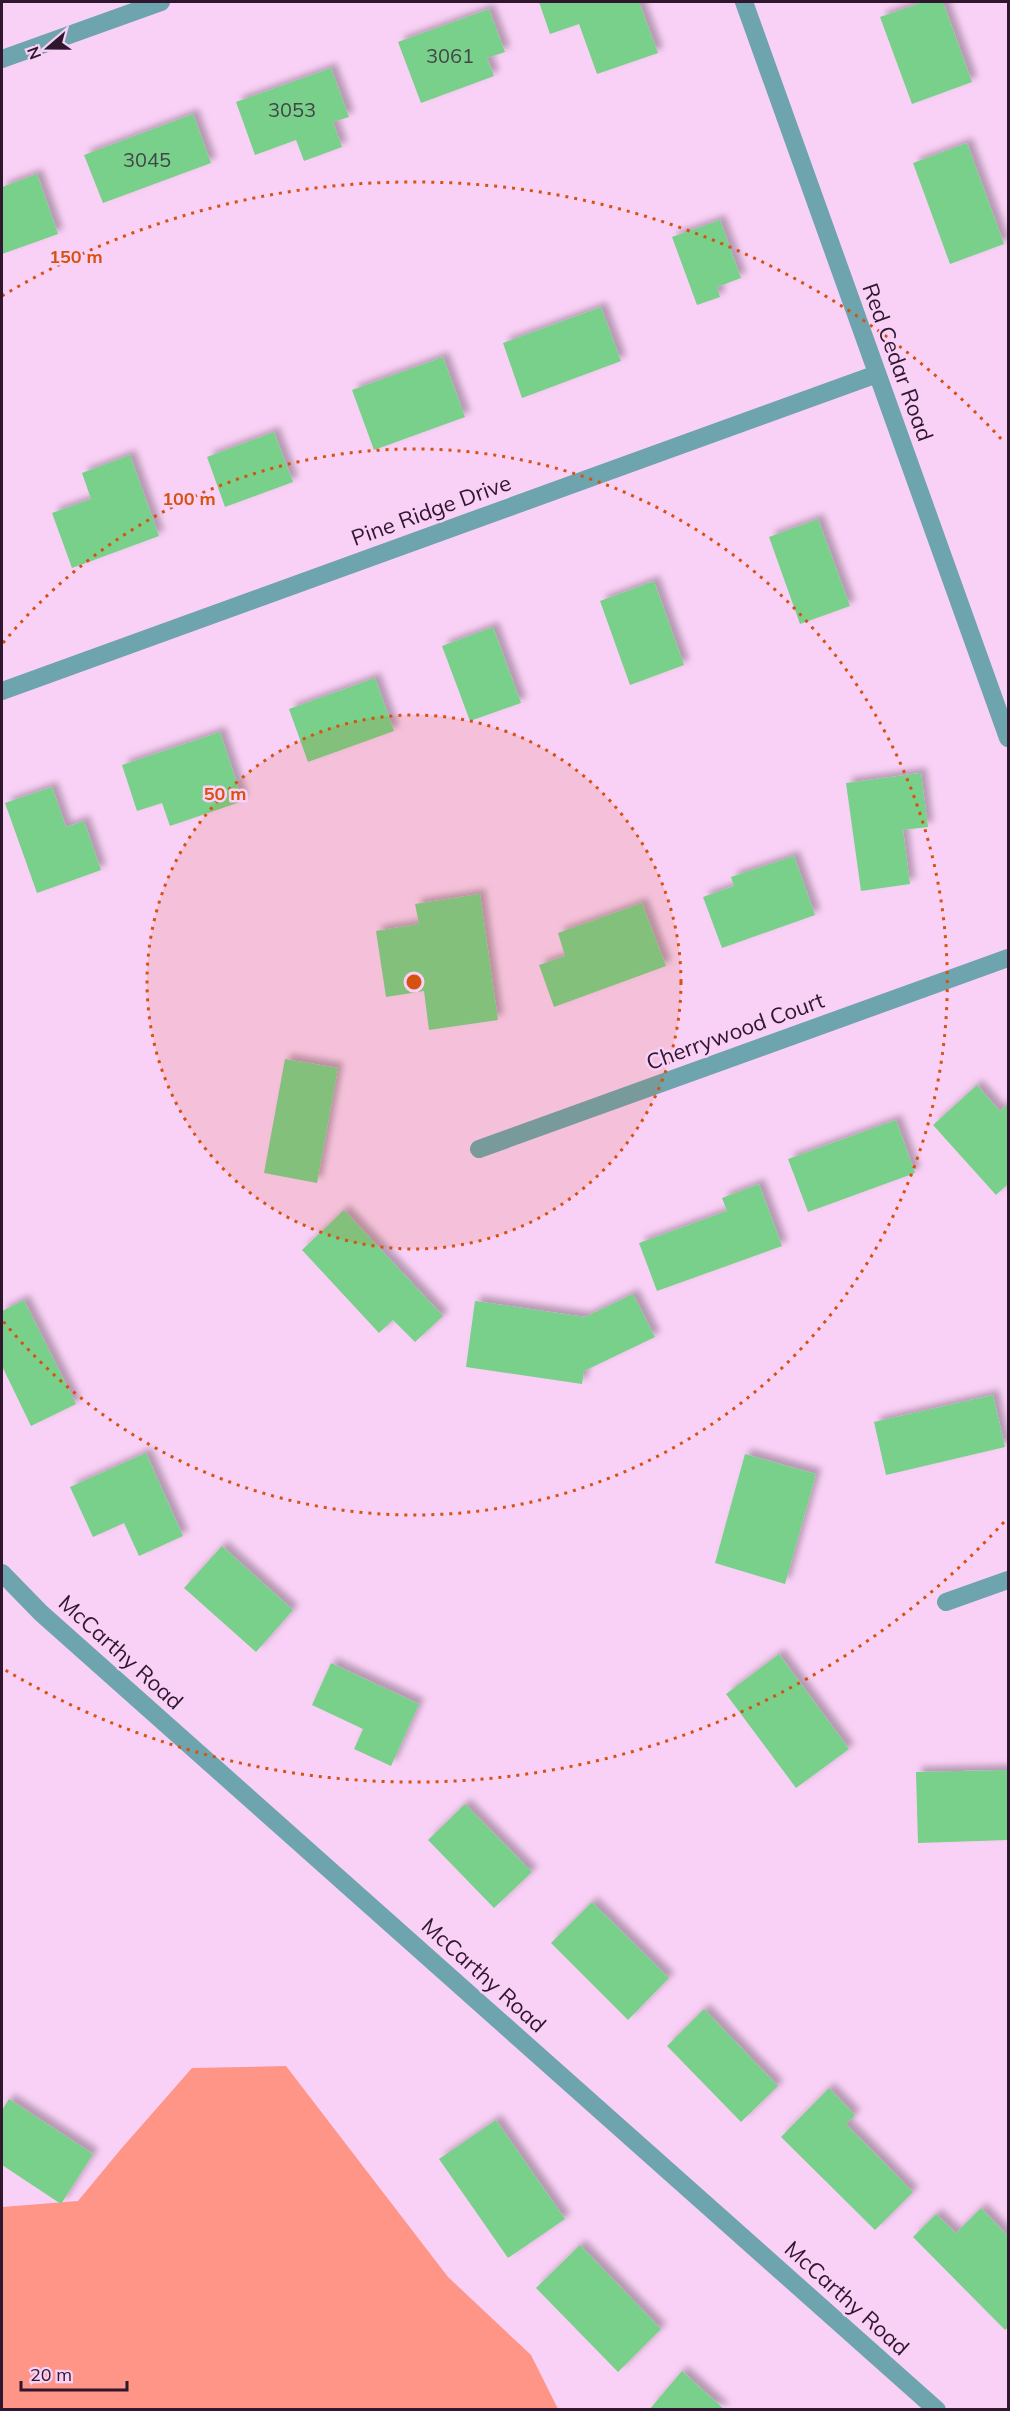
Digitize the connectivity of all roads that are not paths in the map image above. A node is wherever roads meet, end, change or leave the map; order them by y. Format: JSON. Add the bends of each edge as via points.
{"nodes":[{"id":1,"x":161,"y":2,"type":"edge"},
{"id":2,"x":744,"y":2,"type":"edge"},
{"id":3,"x":2,"y":59,"type":"edge"},
{"id":4,"x":877,"y":374,"type":"junction"},
{"id":5,"x":2,"y":691,"type":"edge"},
{"id":6,"x":1008,"y":738,"type":"edge"},
{"id":7,"x":1008,"y":958,"type":"edge"},
{"id":8,"x":478,"y":1149,"type":"dead end"},
{"id":9,"x":2,"y":1573,"type":"edge"},
{"id":10,"x":1008,"y":1580,"type":"edge"},
{"id":11,"x":946,"y":1602,"type":"dead end"},
{"id":12,"x":937,"y":2409,"type":"edge"}],
"edges":[{"from":1,"to":3,"type":"street"},
{"from":2,"to":4,"type":"street","name":"Red Cedar Road"},
{"from":4,"to":5,"type":"street","name":"Pine Ridge Drive"},
{"from":4,"to":6,"type":"street","name":"Red Cedar Road"},
{"from":7,"to":8,"type":"street","name":"Cherrywood Court"},
{"from":9,"to":12,"type":"street","name":"McCarthy Road","via":[[41,1614]]},
{"from":10,"to":11,"type":"street"}]}
